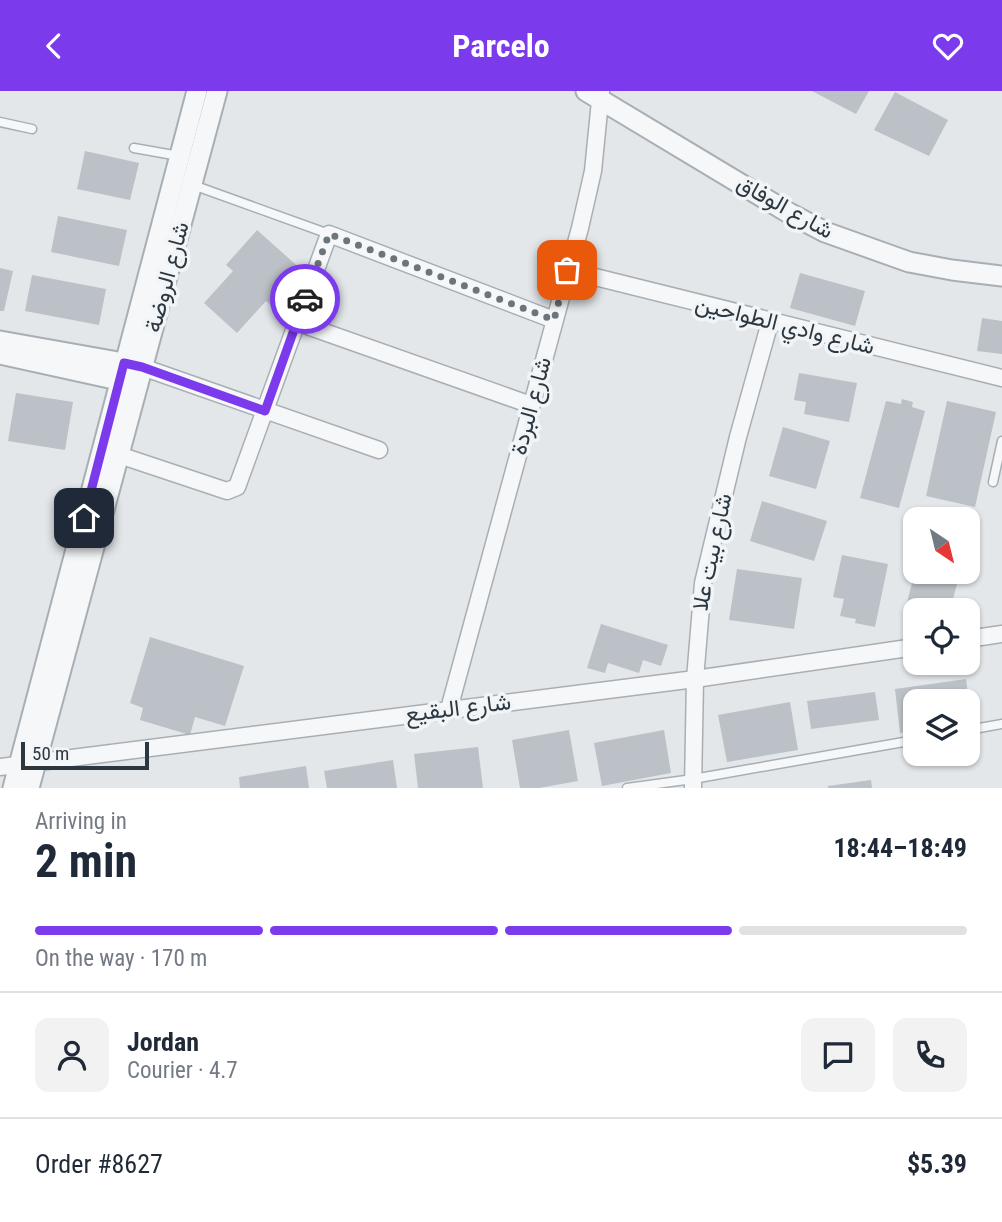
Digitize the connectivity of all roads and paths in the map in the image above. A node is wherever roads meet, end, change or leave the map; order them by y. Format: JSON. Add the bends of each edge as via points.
{"nodes":[{"id":1,"x":197,"y":91,"type":"edge"},
{"id":2,"x":217,"y":91,"type":"edge"},
{"id":3,"x":595,"y":94,"type":"edge"},
{"id":4,"x":0,"y":123,"type":"edge"},
{"id":5,"x":32,"y":129,"type":"dead end"},
{"id":6,"x":134,"y":148,"type":"dead end"},
{"id":7,"x":181,"y":157,"type":"junction"},
{"id":8,"x":193,"y":185,"type":"junction"},
{"id":9,"x":329,"y":234,"type":"junction"},
{"id":10,"x":567,"y":270,"type":"junction"},
{"id":11,"x":1002,"y":276,"type":"edge"},
{"id":12,"x":554,"y":320,"type":"junction"},
{"id":13,"x":296,"y":322,"type":"junction"},
{"id":14,"x":770,"y":323,"type":"junction"},
{"id":15,"x":0,"y":341,"type":"edge"},
{"id":16,"x":0,"y":354,"type":"edge"},
{"id":17,"x":131,"y":374,"type":"junction"},
{"id":18,"x":1002,"y":379,"type":"edge"},
{"id":19,"x":531,"y":405,"type":"junction"},
{"id":20,"x":265,"y":411,"type":"junction"},
{"id":21,"x":1002,"y":441,"type":"edge"},
{"id":22,"x":379,"y":450,"type":"dead end"},
{"id":23,"x":119,"y":455,"type":"junction"},
{"id":24,"x":993,"y":482,"type":"dead end"},
{"id":25,"x":1002,"y":634,"type":"edge"},
{"id":26,"x":980,"y":637,"type":"edge"},
{"id":27,"x":903,"y":649,"type":"edge"},
{"id":28,"x":695,"y":678,"type":"junction"},
{"id":29,"x":449,"y":709,"type":"junction"},
{"id":30,"x":1002,"y":724,"type":"edge"},
{"id":31,"x":980,"y":728,"type":"edge"},
{"id":32,"x":903,"y":742,"type":"edge"},
{"id":33,"x":18,"y":764,"type":"edge"},
{"id":34,"x":693,"y":784,"type":"edge"},
{"id":35,"x":13,"y":788,"type":"edge"},
{"id":36,"x":29,"y":788,"type":"edge"},
{"id":37,"x":627,"y":788,"type":"edge"}],
"edges":[{"from":1,"to":7,"type":"street","name":"شارع الروضة"},
{"from":2,"to":8,"type":"street","name":"شارع الروضة"},
{"from":3,"to":10,"type":"street","name":"شارع البردة","via":[[593,171]]},
{"from":3,"to":11,"type":"street","name":"شارع الوفاق","via":[[825,232],[909,262]]},
{"from":4,"to":5,"type":"lane"},
{"from":6,"to":7,"type":"lane"},
{"from":7,"to":17,"type":"street","name":"شارع الروضة"},
{"from":8,"to":9,"type":"lane"},
{"from":8,"to":17,"type":"street","name":"شارع الروضة"},
{"from":9,"to":12,"type":"street"},
{"from":9,"to":13,"type":"street"},
{"from":10,"to":12,"type":"street","name":"شارع البردة"},
{"from":10,"to":14,"type":"street","name":"شارع وادي الطواحين"},
{"from":12,"to":19,"type":"street","name":"شارع البردة"},
{"from":13,"to":19,"type":"street"},
{"from":13,"to":20,"type":"street"},
{"from":14,"to":18,"type":"street","name":"شارع وادي الطواحين"},
{"from":14,"to":28,"type":"street","name":"شارع بيت علا","via":[[703,583]]},
{"from":15,"to":17,"type":"street"},
{"from":16,"to":17,"type":"street"},
{"from":17,"to":20,"type":"street"},
{"from":17,"to":23,"type":"street","name":"شارع الروضة"},
{"from":17,"to":33,"type":"street","name":"شارع الروضة"},
{"from":19,"to":29,"type":"street","name":"شارع البردة"},
{"from":20,"to":22,"type":"street"},
{"from":20,"to":23,"type":"street","via":[[242,478],[230,491]]},
{"from":21,"to":24,"type":"lane"},
{"from":23,"to":33,"type":"street","name":"شارع الروضة"},
{"from":25,"to":26,"type":"street"},
{"from":27,"to":28,"type":"street","name":"شارع البقيع"},
{"from":28,"to":29,"type":"street","name":"شارع البقيع"},
{"from":28,"to":34,"type":"street","name":"شارع بيت علا"},
{"from":29,"to":33,"type":"street","name":"شارع البقيع"},
{"from":30,"to":31,"type":"lane"},
{"from":32,"to":34,"type":"lane"},
{"from":33,"to":35,"type":"street","name":"شارع الروضة"},
{"from":33,"to":36,"type":"street","name":"شارع الروضة"},
{"from":34,"to":37,"type":"lane"}]}
